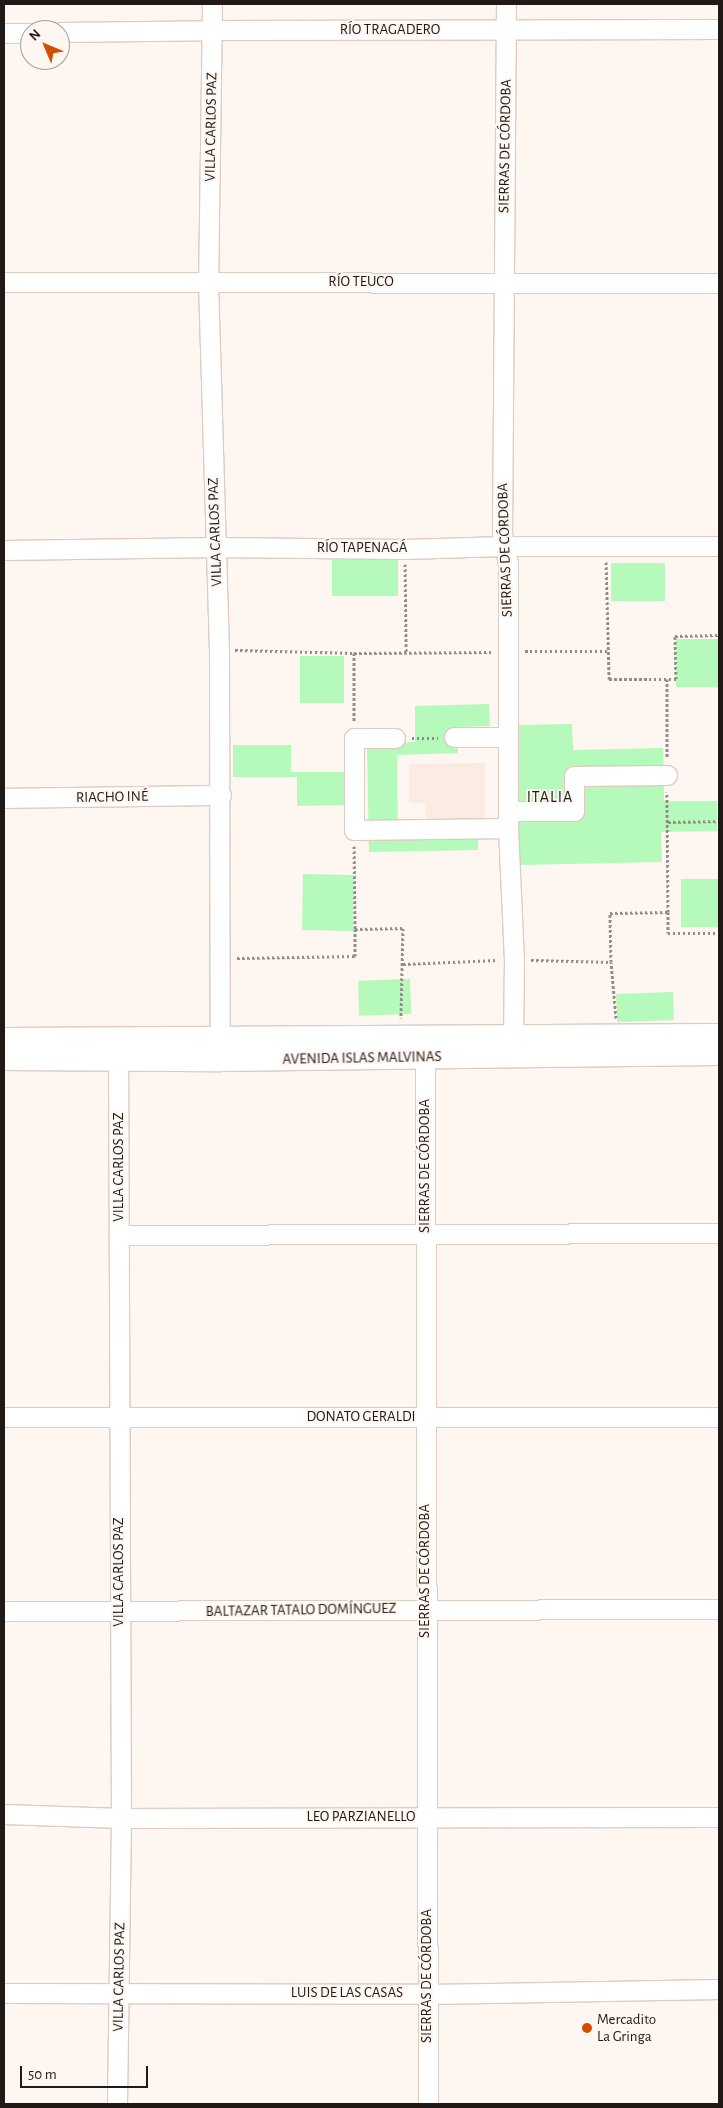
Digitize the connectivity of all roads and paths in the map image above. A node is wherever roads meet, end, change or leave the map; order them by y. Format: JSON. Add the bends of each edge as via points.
{"nodes":[{"id":1,"x":212,"y":4,"type":"edge"},
{"id":2,"x":506,"y":4,"type":"edge"},
{"id":3,"x":719,"y":29,"type":"edge"},
{"id":4,"x":213,"y":30,"type":"junction"},
{"id":5,"x":506,"y":31,"type":"junction"},
{"id":6,"x":70,"y":32,"type":"edge"},
{"id":7,"x":4,"y":33,"type":"edge"},
{"id":8,"x":20,"y":33,"type":"edge"},
{"id":9,"x":208,"y":281,"type":"junction"},
{"id":10,"x":4,"y":282,"type":"edge"},
{"id":11,"x":503,"y":282,"type":"junction"},
{"id":12,"x":719,"y":282,"type":"edge"},
{"id":13,"x":504,"y":546,"type":"junction"},
{"id":14,"x":719,"y":546,"type":"edge"},
{"id":15,"x":215,"y":547,"type":"junction"},
{"id":16,"x":606,"y":547,"type":"junction"},
{"id":17,"x":405,"y":549,"type":"junction"},
{"id":18,"x":4,"y":550,"type":"edge"},
{"id":19,"x":719,"y":635,"type":"edge"},
{"id":20,"x":219,"y":650,"type":"junction"},
{"id":21,"x":609,"y":650,"type":"junction"},
{"id":22,"x":508,"y":651,"type":"junction"},
{"id":23,"x":406,"y":652,"type":"junction"},
{"id":24,"x":354,"y":653,"type":"junction"},
{"id":25,"x":666,"y":679,"type":"junction"},
{"id":26,"x":508,"y":737,"type":"junction"},
{"id":27,"x":354,"y":738,"type":"junction"},
{"id":28,"x":395,"y":738,"type":"joint"},
{"id":29,"x":454,"y":738,"type":"joint"},
{"id":30,"x":667,"y":775,"type":"junction"},
{"id":31,"x":221,"y":795,"type":"junction"},
{"id":32,"x":4,"y":798,"type":"edge"},
{"id":33,"x":508,"y":820,"type":"junction"},
{"id":34,"x":719,"y":821,"type":"edge"},
{"id":35,"x":668,"y":822,"type":"junction"},
{"id":36,"x":354,"y":830,"type":"junction"},
{"id":37,"x":668,"y":912,"type":"junction"},
{"id":38,"x":355,"y":928,"type":"junction"},
{"id":39,"x":719,"y":933,"type":"edge"},
{"id":40,"x":219,"y":959,"type":"junction"},
{"id":41,"x":617,"y":1036,"type":"junction"},
{"id":42,"x":719,"y":1036,"type":"edge"},
{"id":43,"x":513,"y":1037,"type":"junction"},
{"id":44,"x":400,"y":1038,"type":"junction"},
{"id":45,"x":4,"y":1040,"type":"edge"},
{"id":46,"x":425,"y":1047,"type":"junction"},
{"id":47,"x":118,"y":1049,"type":"junction"},
{"id":48,"x":220,"y":1049,"type":"junction"},
{"id":49,"x":719,"y":1053,"type":"edge"},
{"id":50,"x":4,"y":1058,"type":"edge"},
{"id":51,"x":719,"y":1233,"type":"edge"},
{"id":52,"x":425,"y":1234,"type":"junction"},
{"id":53,"x":119,"y":1235,"type":"junction"},
{"id":54,"x":4,"y":1417,"type":"edge"},
{"id":55,"x":424,"y":1417,"type":"junction"},
{"id":56,"x":719,"y":1417,"type":"edge"},
{"id":57,"x":119,"y":1418,"type":"junction"},
{"id":58,"x":426,"y":1609,"type":"junction"},
{"id":59,"x":719,"y":1609,"type":"edge"},
{"id":60,"x":4,"y":1611,"type":"edge"},
{"id":61,"x":119,"y":1612,"type":"junction"},
{"id":62,"x":4,"y":1814,"type":"edge"},
{"id":63,"x":426,"y":1817,"type":"junction"},
{"id":64,"x":719,"y":1817,"type":"edge"},
{"id":65,"x":121,"y":1818,"type":"junction"},
{"id":66,"x":719,"y":1989,"type":"edge"},
{"id":67,"x":120,"y":1992,"type":"junction"},
{"id":68,"x":4,"y":1993,"type":"edge"},
{"id":69,"x":428,"y":1994,"type":"junction"},
{"id":70,"x":117,"y":2104,"type":"edge"},
{"id":71,"x":428,"y":2104,"type":"edge"}],
"edges":[{"from":1,"to":4,"type":"street","name":"VILLA CARLOS PAZ"},
{"from":2,"to":5,"type":"street","name":"SIERRAS DE CÓRDOBA"},
{"from":3,"to":5,"type":"street","name":"RÍO TRAGADERO"},
{"from":4,"to":5,"type":"street","name":"RÍO TRAGADERO"},
{"from":4,"to":6,"type":"street","name":"RÍO TRAGADERO"},
{"from":4,"to":9,"type":"street","name":"VILLA CARLOS PAZ"},
{"from":5,"to":11,"type":"street","name":"SIERRAS DE CÓRDOBA"},
{"from":7,"to":8,"type":"street"},
{"from":9,"to":10,"type":"street","name":"RÍO TEUCO"},
{"from":9,"to":11,"type":"street","name":"RÍO TEUCO"},
{"from":9,"to":15,"type":"street","name":"VILLA CARLOS PAZ"},
{"from":11,"to":12,"type":"street","name":"RÍO TEUCO"},
{"from":11,"to":13,"type":"street","name":"SIERRAS DE CÓRDOBA"},
{"from":13,"to":16,"type":"street","name":"RÍO TAPENAGÁ"},
{"from":13,"to":17,"type":"street","name":"RÍO TAPENAGÁ"},
{"from":13,"to":22,"type":"street","name":"SIERRAS DE CÓRDOBA","via":[[508,564]]},
{"from":14,"to":16,"type":"street","name":"RÍO TAPENAGÁ"},
{"from":15,"to":17,"type":"street","name":"RÍO TAPENAGÁ"},
{"from":15,"to":18,"type":"street","name":"RÍO TAPENAGÁ"},
{"from":15,"to":20,"type":"street","name":"VILLA CARLOS PAZ"},
{"from":16,"to":21,"type":"path"},
{"from":17,"to":23,"type":"path"},
{"from":19,"to":25,"type":"path","via":[[675,636],[676,678]]},
{"from":20,"to":24,"type":"path"},
{"from":20,"to":31,"type":"street","name":"VILLA CARLOS PAZ"},
{"from":21,"to":22,"type":"path"},
{"from":21,"to":25,"type":"path","via":[[608,679]]},
{"from":22,"to":23,"type":"path"},
{"from":22,"to":26,"type":"street","name":"SIERRAS DE CÓRDOBA"},
{"from":23,"to":24,"type":"path"},
{"from":24,"to":27,"type":"path"},
{"from":25,"to":30,"type":"path"},
{"from":26,"to":29,"type":"street"},
{"from":26,"to":33,"type":"street","name":"SIERRAS DE CÓRDOBA"},
{"from":27,"to":28,"type":"street"},
{"from":27,"to":36,"type":"street"},
{"from":28,"to":29,"type":"path"},
{"from":30,"to":33,"type":"street","via":[[574,776],[574,811]]},
{"from":30,"to":35,"type":"path"},
{"from":31,"to":32,"type":"street","name":"RIACHO INÉ"},
{"from":31,"to":40,"type":"street","name":"VILLA CARLOS PAZ"},
{"from":33,"to":36,"type":"street"},
{"from":33,"to":43,"type":"street","name":"SIERRAS DE CÓRDOBA","via":[[514,959]]},
{"from":34,"to":35,"type":"path"},
{"from":35,"to":37,"type":"path"},
{"from":36,"to":38,"type":"path"},
{"from":37,"to":39,"type":"path","via":[[668,933]]},
{"from":37,"to":41,"type":"path","via":[[610,913],[610,962]]},
{"from":38,"to":40,"type":"path","via":[[355,956]]},
{"from":38,"to":44,"type":"path","via":[[403,928]]},
{"from":40,"to":48,"type":"street","name":"VILLA CARLOS PAZ"},
{"from":41,"to":42,"type":"main road","name":"AVENIDA ISLAS MALVINAS"},
{"from":41,"to":43,"type":"main road","name":"AVENIDA ISLAS MALVINAS"},
{"from":43,"to":46,"type":"main road","name":"AVENIDA ISLAS MALVINAS"},
{"from":44,"to":46,"type":"main road","name":"AVENIDA ISLAS MALVINAS"},
{"from":44,"to":48,"type":"main road","name":"AVENIDA ISLAS MALVINAS"},
{"from":45,"to":47,"type":"main road","name":"AVENIDA ISLAS MALVINAS"},
{"from":46,"to":48,"type":"main road","name":"AVENIDA ISLAS MALVINAS"},
{"from":46,"to":49,"type":"main road","name":"AVENIDA ISLAS MALVINAS"},
{"from":46,"to":52,"type":"street","name":"SIERRAS DE CÓRDOBA"},
{"from":47,"to":48,"type":"main road","name":"AVENIDA ISLAS MALVINAS"},
{"from":47,"to":50,"type":"main road","name":"AVENIDA ISLAS MALVINAS"},
{"from":47,"to":53,"type":"street","name":"VILLA CARLOS PAZ"},
{"from":51,"to":52,"type":"street"},
{"from":52,"to":53,"type":"street"},
{"from":52,"to":55,"type":"street","name":"SIERRAS DE CÓRDOBA"},
{"from":53,"to":57,"type":"street","name":"VILLA CARLOS PAZ"},
{"from":54,"to":57,"type":"street","name":"DONATO GERALDI"},
{"from":55,"to":56,"type":"street","name":"DONATO GERALDI"},
{"from":55,"to":57,"type":"street","name":"DONATO GERALDI"},
{"from":55,"to":58,"type":"street","name":"SIERRAS DE CÓRDOBA"},
{"from":57,"to":61,"type":"street","name":"VILLA CARLOS PAZ"},
{"from":58,"to":59,"type":"street","name":"BALTAZAR TATALO DOMÍNGUEZ"},
{"from":58,"to":61,"type":"street","name":"BALTAZAR TATALO DOMÍNGUEZ"},
{"from":58,"to":63,"type":"street","name":"SIERRAS DE CÓRDOBA"},
{"from":60,"to":61,"type":"street","name":"BALTAZAR TATALO DOMÍNGUEZ"},
{"from":61,"to":65,"type":"street","name":"VILLA CARLOS PAZ"},
{"from":62,"to":65,"type":"street","name":"LEO PARZIANELLO"},
{"from":63,"to":64,"type":"street","name":"LEO PARZIANELLO"},
{"from":63,"to":65,"type":"street","name":"LEO PARZIANELLO"},
{"from":63,"to":69,"type":"street","name":"SIERRAS DE CÓRDOBA"},
{"from":65,"to":67,"type":"street","name":"VILLA CARLOS PAZ"},
{"from":66,"to":69,"type":"street","name":"LUIS DE LAS CASAS"},
{"from":67,"to":68,"type":"street","name":"LUIS DE LAS CASAS"},
{"from":67,"to":69,"type":"street","name":"LUIS DE LAS CASAS"},
{"from":67,"to":70,"type":"street","name":"VILLA CARLOS PAZ"},
{"from":69,"to":71,"type":"street","name":"SIERRAS DE CÓRDOBA"}]}
